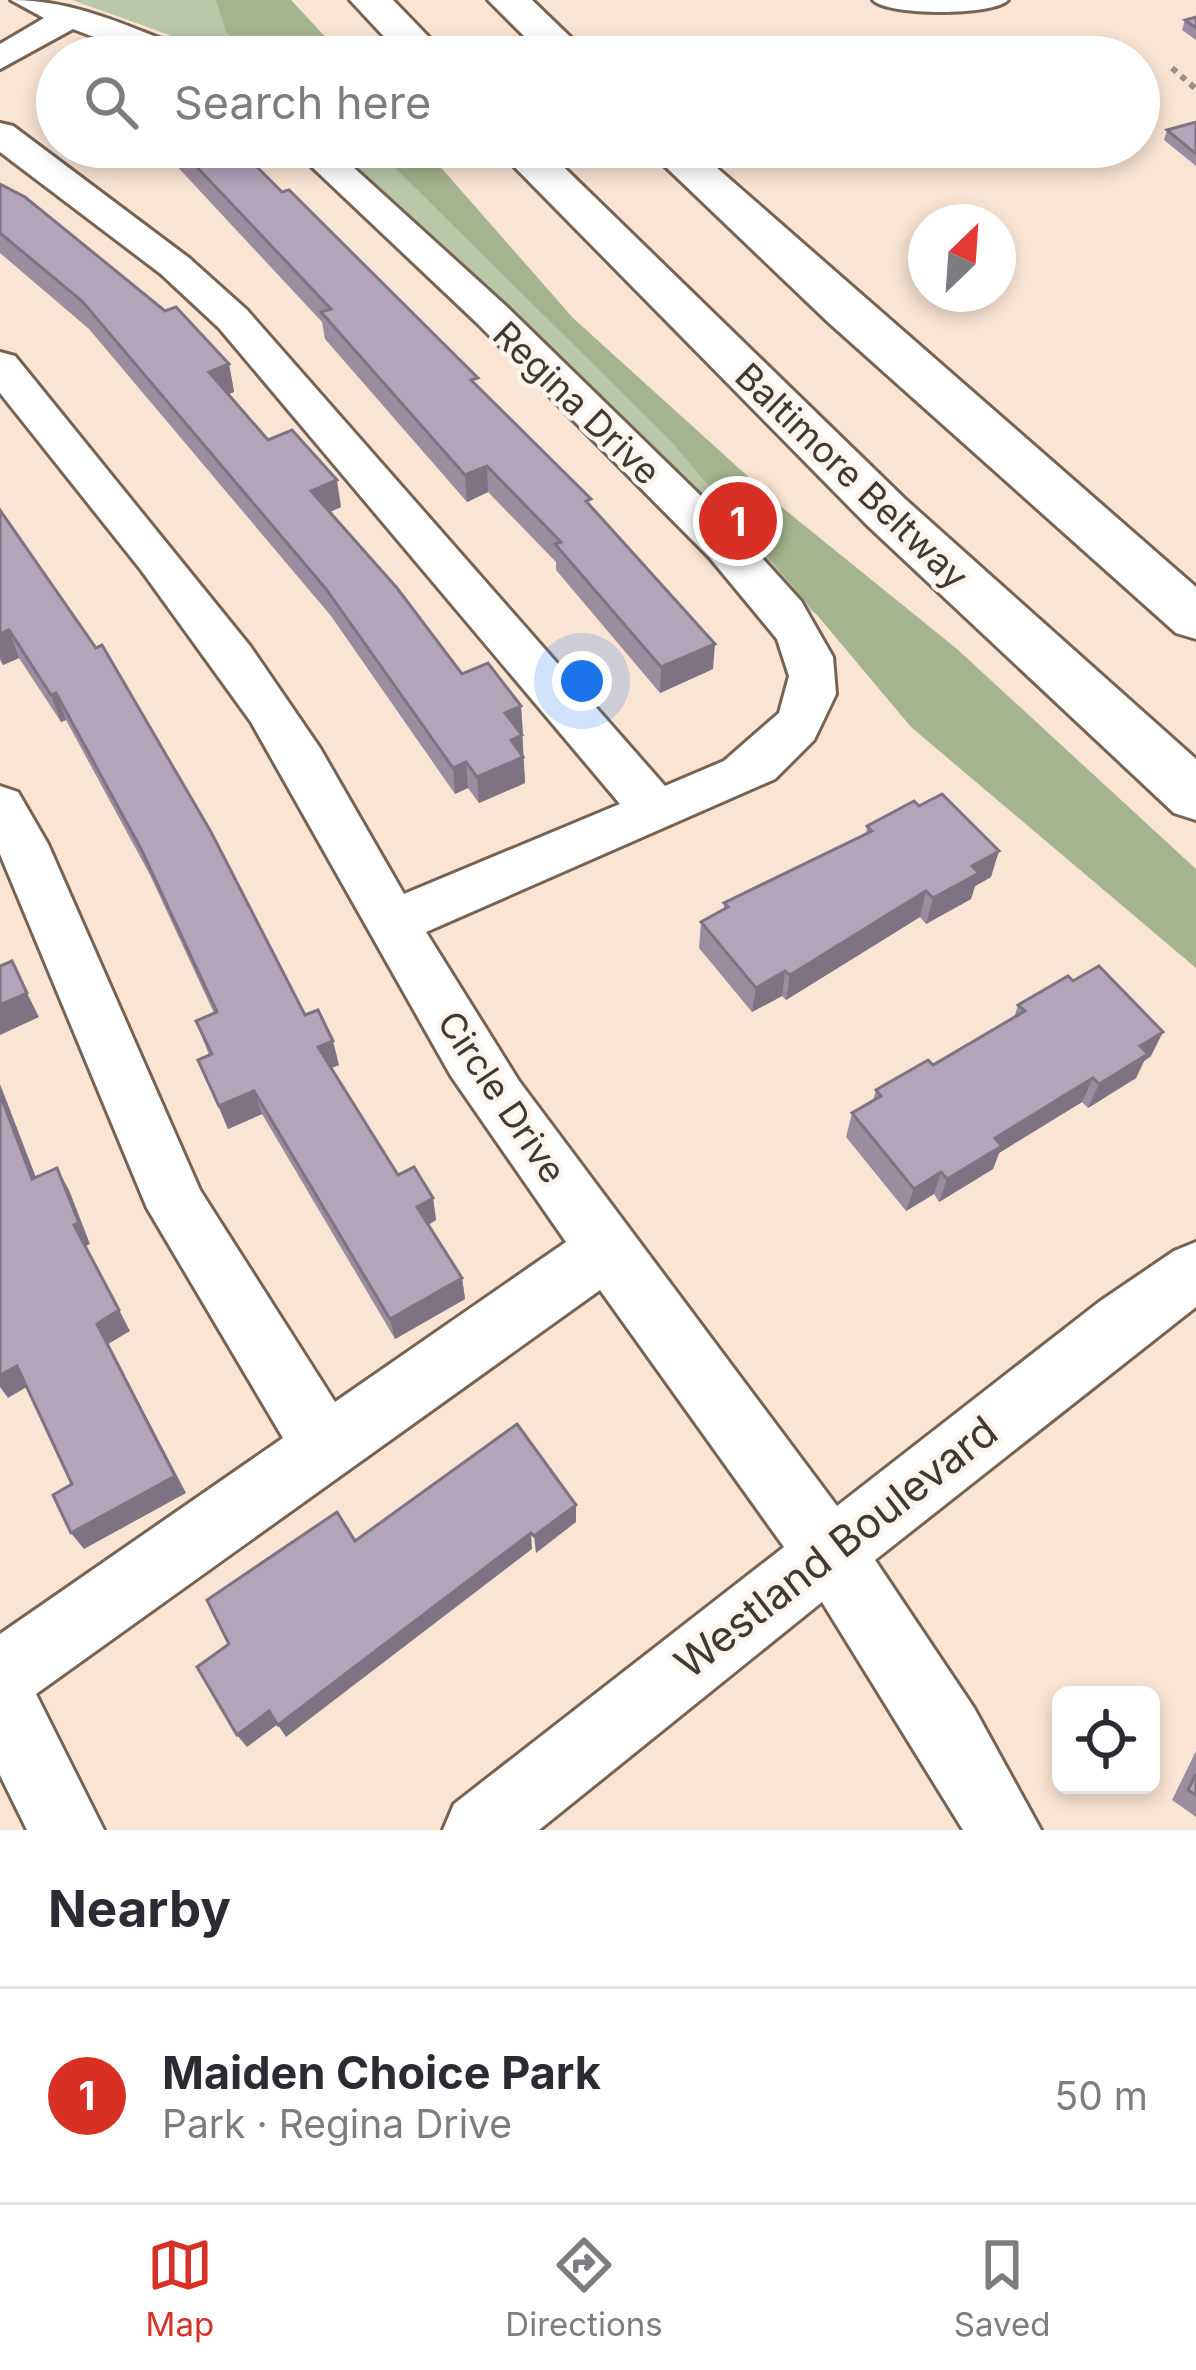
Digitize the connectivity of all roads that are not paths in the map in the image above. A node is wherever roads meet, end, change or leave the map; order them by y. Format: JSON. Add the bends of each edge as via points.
{"nodes":[{"id":1,"x":28,"y":0,"type":"edge"},
{"id":2,"x":370,"y":0,"type":"edge"},
{"id":3,"x":508,"y":0,"type":"edge"},
{"id":4,"x":890,"y":0,"type":"edge"},
{"id":5,"x":991,"y":0,"type":"edge"},
{"id":6,"x":73,"y":15,"type":"junction"},
{"id":7,"x":37,"y":36,"type":"edge"},
{"id":8,"x":125,"y":36,"type":"edge"},
{"id":9,"x":406,"y":36,"type":"edge"},
{"id":10,"x":547,"y":36,"type":"edge"},
{"id":11,"x":36,"y":37,"type":"edge"},
{"id":12,"x":0,"y":58,"type":"edge"},
{"id":13,"x":0,"y":134,"type":"edge"},
{"id":14,"x":36,"y":161,"type":"edge"},
{"id":15,"x":45,"y":168,"type":"edge"},
{"id":16,"x":330,"y":168,"type":"edge"},
{"id":17,"x":538,"y":168,"type":"edge"},
{"id":18,"x":690,"y":168,"type":"edge"},
{"id":19,"x":0,"y":365,"type":"edge"},
{"id":20,"x":1196,"y":619,"type":"edge"},
{"id":21,"x":1196,"y":796,"type":"edge"},
{"id":22,"x":0,"y":806,"type":"edge"},
{"id":23,"x":657,"y":812,"type":"junction"},
{"id":24,"x":390,"y":924,"type":"junction"},
{"id":25,"x":608,"y":1248,"type":"junction"},
{"id":26,"x":1196,"y":1271,"type":"edge"},
{"id":27,"x":325,"y":1445,"type":"junction"},
{"id":28,"x":830,"y":1550,"type":"junction"},
{"id":29,"x":0,"y":1677,"type":"edge"},
{"id":30,"x":0,"y":1700,"type":"edge"},
{"id":31,"x":67,"y":1830,"type":"edge"},
{"id":32,"x":480,"y":1830,"type":"edge"},
{"id":33,"x":1004,"y":1830,"type":"edge"}],
"edges":[{"from":1,"to":6,"type":"street"},
{"from":2,"to":9,"type":"highway"},
{"from":3,"to":10,"type":"highway"},
{"from":4,"to":5,"type":"street"},
{"from":6,"to":7,"type":"street"},
{"from":6,"to":8,"type":"street"},
{"from":11,"to":12,"type":"street"},
{"from":13,"to":14,"type":"street"},
{"from":15,"to":23,"type":"street","via":[[233,320]]},
{"from":16,"to":23,"type":"street","name":"Regina Drive","via":[[625,448],[793,625],[810,661],[811,692],[779,752]]},
{"from":17,"to":21,"type":"highway","name":"Baltimore Beltway","via":[[886,512]]},
{"from":18,"to":20,"type":"highway"},
{"from":19,"to":24,"type":"street","name":"Circle Drive","via":[[228,651],[302,763]]},
{"from":22,"to":27,"type":"street","via":[[177,1208]]},
{"from":23,"to":24,"type":"street","name":"Regina Drive"},
{"from":24,"to":25,"type":"street","name":"Circle Drive","via":[[496,1095]]},
{"from":25,"to":27,"type":"street"},
{"from":25,"to":28,"type":"street","name":"Circle Drive"},
{"from":26,"to":28,"type":"street","name":"Westland Boulevard"},
{"from":27,"to":29,"type":"street"},
{"from":28,"to":32,"type":"street","name":"Westland Boulevard"},
{"from":28,"to":33,"type":"street","name":"Circle Drive"},
{"from":30,"to":31,"type":"street"}]}
